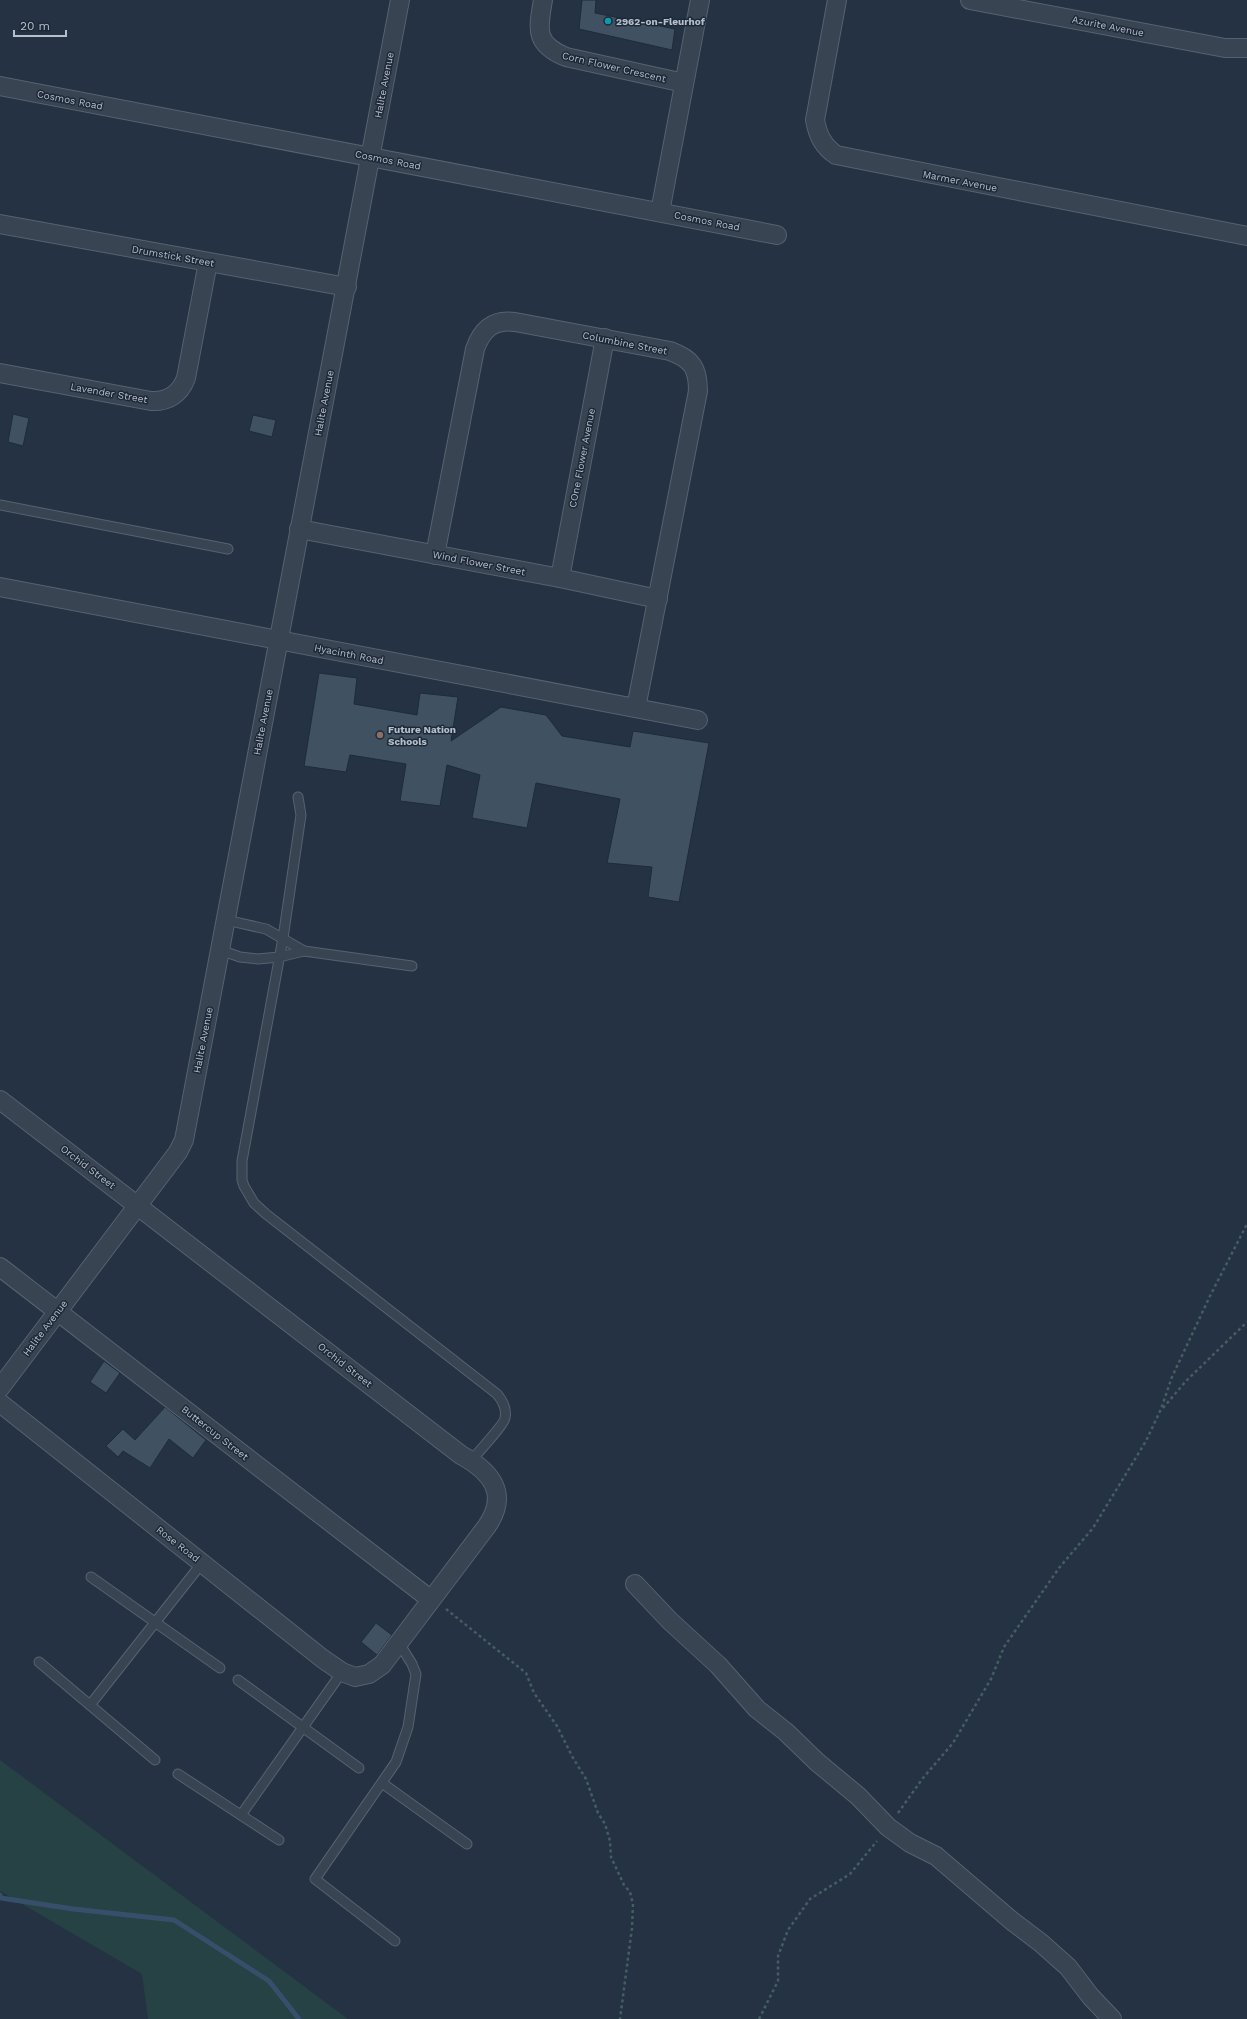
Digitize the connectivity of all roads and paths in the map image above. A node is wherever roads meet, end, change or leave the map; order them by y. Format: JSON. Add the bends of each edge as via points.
{"nodes":[{"id":1,"x":400,"y":0,"type":"edge"},
{"id":2,"x":543,"y":0,"type":"edge"},
{"id":3,"x":700,"y":0,"type":"edge"},
{"id":4,"x":838,"y":0,"type":"edge"},
{"id":5,"x":970,"y":0,"type":"edge"},
{"id":6,"x":1247,"y":48,"type":"edge"},
{"id":7,"x":684,"y":83,"type":"junction"},
{"id":8,"x":0,"y":86,"type":"edge"},
{"id":9,"x":370,"y":156,"type":"junction"},
{"id":10,"x":660,"y":212,"type":"junction"},
{"id":11,"x":0,"y":224,"type":"edge"},
{"id":12,"x":777,"y":235,"type":"dead end"},
{"id":13,"x":1247,"y":236,"type":"edge"},
{"id":14,"x":208,"y":262,"type":"junction"},
{"id":15,"x":347,"y":287,"type":"junction"},
{"id":16,"x":605,"y":338,"type":"junction"},
{"id":17,"x":0,"y":373,"type":"edge"},
{"id":18,"x":0,"y":505,"type":"edge"},
{"id":19,"x":299,"y":529,"type":"junction"},
{"id":20,"x":228,"y":548,"type":"dead end"},
{"id":21,"x":435,"y":555,"type":"junction"},
{"id":22,"x":560,"y":578,"type":"junction"},
{"id":23,"x":0,"y":587,"type":"edge"},
{"id":24,"x":658,"y":598,"type":"junction"},
{"id":25,"x":278,"y":640,"type":"junction"},
{"id":26,"x":636,"y":708,"type":"junction"},
{"id":27,"x":698,"y":720,"type":"dead end"},
{"id":28,"x":298,"y":797,"type":"dead end"},
{"id":29,"x":226,"y":920,"type":"junction"},
{"id":30,"x":283,"y":938,"type":"junction"},
{"id":31,"x":220,"y":950,"type":"junction"},
{"id":32,"x":304,"y":951,"type":"junction"},
{"id":33,"x":279,"y":957,"type":"junction"},
{"id":34,"x":412,"y":966,"type":"dead end"},
{"id":35,"x":0,"y":1100,"type":"edge"},
{"id":36,"x":138,"y":1206,"type":"junction"},
{"id":37,"x":1247,"y":1224,"type":"edge"},
{"id":38,"x":0,"y":1267,"type":"edge"},
{"id":39,"x":57,"y":1312,"type":"junction"},
{"id":40,"x":1247,"y":1322,"type":"edge"},
{"id":41,"x":0,"y":1388,"type":"edge"},
{"id":42,"x":0,"y":1403,"type":"edge"},
{"id":43,"x":1161,"y":1409,"type":"junction"},
{"id":44,"x":472,"y":1460,"type":"junction"},
{"id":45,"x":202,"y":1563,"type":"junction"},
{"id":46,"x":90,"y":1577,"type":"dead end"},
{"id":47,"x":636,"y":1584,"type":"dead end"},
{"id":48,"x":430,"y":1599,"type":"junction"},
{"id":49,"x":156,"y":1623,"type":"junction"},
{"id":50,"x":399,"y":1642,"type":"junction"},
{"id":51,"x":39,"y":1662,"type":"dead end"},
{"id":52,"x":220,"y":1668,"type":"dead end"},
{"id":53,"x":342,"y":1672,"type":"junction"},
{"id":54,"x":361,"y":1677,"type":"joint"},
{"id":55,"x":238,"y":1680,"type":"dead end"},
{"id":56,"x":90,"y":1705,"type":"junction"},
{"id":57,"x":303,"y":1727,"type":"junction"},
{"id":58,"x":155,"y":1760,"type":"dead end"},
{"id":59,"x":360,"y":1768,"type":"dead end"},
{"id":60,"x":178,"y":1774,"type":"dead end"},
{"id":61,"x":382,"y":1783,"type":"junction"},
{"id":62,"x":241,"y":1815,"type":"junction"},
{"id":63,"x":888,"y":1827,"type":"junction"},
{"id":64,"x":279,"y":1840,"type":"dead end"},
{"id":65,"x":468,"y":1844,"type":"dead end"},
{"id":66,"x":395,"y":1941,"type":"dead end"},
{"id":67,"x":620,"y":2019,"type":"edge"},
{"id":68,"x":759,"y":2019,"type":"edge"},
{"id":69,"x":1112,"y":2019,"type":"edge"}],
"edges":[{"from":1,"to":9,"type":"street","name":"Halite Avenue"},
{"from":2,"to":7,"type":"street","name":"Corn Flower Crescent","via":[[539,33],[542,41],[555,53]]},
{"from":3,"to":7,"type":"street"},
{"from":4,"to":13,"type":"street","name":"Marmer Avenue","via":[[816,120],[817,134],[828,150],[836,155]]},
{"from":5,"to":6,"type":"street","name":"Azurite Avenue","via":[[1225,48]]},
{"from":7,"to":10,"type":"street"},
{"from":8,"to":9,"type":"street","name":"Cosmos Road"},
{"from":9,"to":10,"type":"street","name":"Cosmos Road"},
{"from":9,"to":15,"type":"street","name":"Halite Avenue"},
{"from":10,"to":12,"type":"street","name":"Cosmos Road"},
{"from":11,"to":14,"type":"street","name":"Drumstick Street"},
{"from":14,"to":15,"type":"street","name":"Drumstick Street"},
{"from":14,"to":17,"type":"street","name":"Lavender Street","via":[[186,378],[179,391],[169,398],[151,401]]},
{"from":15,"to":19,"type":"street","name":"Halite Avenue"},
{"from":16,"to":21,"type":"street","name":"Columbine Street","via":[[504,321],[483,332],[475,349]]},
{"from":16,"to":22,"type":"street","name":"COne Flower Avenue"},
{"from":16,"to":24,"type":"street","name":"Columbine Street","via":[[680,354],[688,360],[697,374],[698,391]]},
{"from":18,"to":20,"type":"lane"},
{"from":19,"to":21,"type":"street","name":"Wind Flower Street"},
{"from":19,"to":25,"type":"street","name":"Halite Avenue"},
{"from":21,"to":22,"type":"street","name":"Wind Flower Street"},
{"from":22,"to":24,"type":"street","name":"Wind Flower Street"},
{"from":23,"to":25,"type":"street","name":"Hyacinth Road"},
{"from":24,"to":26,"type":"street","name":"Columbine Street"},
{"from":25,"to":26,"type":"street","name":"Hyacinth Road"},
{"from":25,"to":29,"type":"street","name":"Halite Avenue"},
{"from":26,"to":27,"type":"street","name":"Hyacinth Road"},
{"from":28,"to":30,"type":"lane","via":[[301,815]]},
{"from":29,"to":30,"type":"lane","via":[[266,928]]},
{"from":29,"to":31,"type":"street","name":"Halite Avenue"},
{"from":30,"to":32,"type":"lane"},
{"from":30,"to":33,"type":"lane"},
{"from":31,"to":33,"type":"lane","via":[[258,960]]},
{"from":31,"to":36,"type":"street","name":"Halite Avenue","via":[[184,1140]]},
{"from":32,"to":33,"type":"lane"},
{"from":32,"to":34,"type":"lane"},
{"from":33,"to":44,"type":"lane","via":[[242,1161],[244,1186],[254,1203],[266,1214],[497,1394],[502,1401],[505,1417]]},
{"from":35,"to":36,"type":"street","name":"Orchid Street"},
{"from":36,"to":39,"type":"street","name":"Halite Avenue"},
{"from":36,"to":44,"type":"street","name":"Orchid Street","via":[[462,1455]]},
{"from":37,"to":43,"type":"path","via":[[1172,1377]]},
{"from":38,"to":39,"type":"street","name":"Buttercup Street"},
{"from":39,"to":41,"type":"street","name":"Halite Avenue"},
{"from":39,"to":48,"type":"street","name":"Buttercup Street"},
{"from":40,"to":43,"type":"path","via":[[1186,1380]]},
{"from":42,"to":45,"type":"street","name":"Rose Road"},
{"from":43,"to":63,"type":"path","via":[[1146,1441],[1092,1528],[1059,1568],[1004,1647],[991,1679],[953,1743],[923,1778]]},
{"from":44,"to":48,"type":"street","name":"Orchid Street","via":[[492,1482],[498,1500],[496,1509],[487,1526]]},
{"from":45,"to":49,"type":"lane"},
{"from":45,"to":53,"type":"street","name":"Rose Road"},
{"from":46,"to":49,"type":"lane"},
{"from":47,"to":63,"type":"street","via":[[670,1621],[718,1664],[757,1709],[858,1796]]},
{"from":48,"to":50,"type":"street","name":"Orchid Street"},
{"from":48,"to":67,"type":"path","via":[[451,1611],[526,1673],[534,1693],[557,1726],[586,1779],[598,1813],[605,1824],[612,1857],[624,1885],[630,1892],[633,1904]]},
{"from":49,"to":52,"type":"lane"},
{"from":49,"to":56,"type":"lane"},
{"from":50,"to":54,"type":"street","name":"Orchid Street","via":[[382,1665]]},
{"from":50,"to":61,"type":"lane","via":[[416,1674],[415,1684],[408,1727],[396,1762]]},
{"from":51,"to":56,"type":"lane"},
{"from":53,"to":54,"type":"street","name":"Rose Road"},
{"from":53,"to":57,"type":"lane"},
{"from":55,"to":57,"type":"lane"},
{"from":56,"to":58,"type":"lane"},
{"from":57,"to":59,"type":"lane"},
{"from":57,"to":62,"type":"lane"},
{"from":60,"to":62,"type":"lane"},
{"from":61,"to":65,"type":"lane"},
{"from":61,"to":66,"type":"lane","via":[[315,1879]]},
{"from":62,"to":64,"type":"lane"},
{"from":63,"to":68,"type":"path","via":[[850,1874],[810,1899],[788,1930],[778,1956],[778,1981]]},
{"from":63,"to":69,"type":"street","via":[[910,1843],[936,1856],[1041,1943],[1068,1967]]}]}
